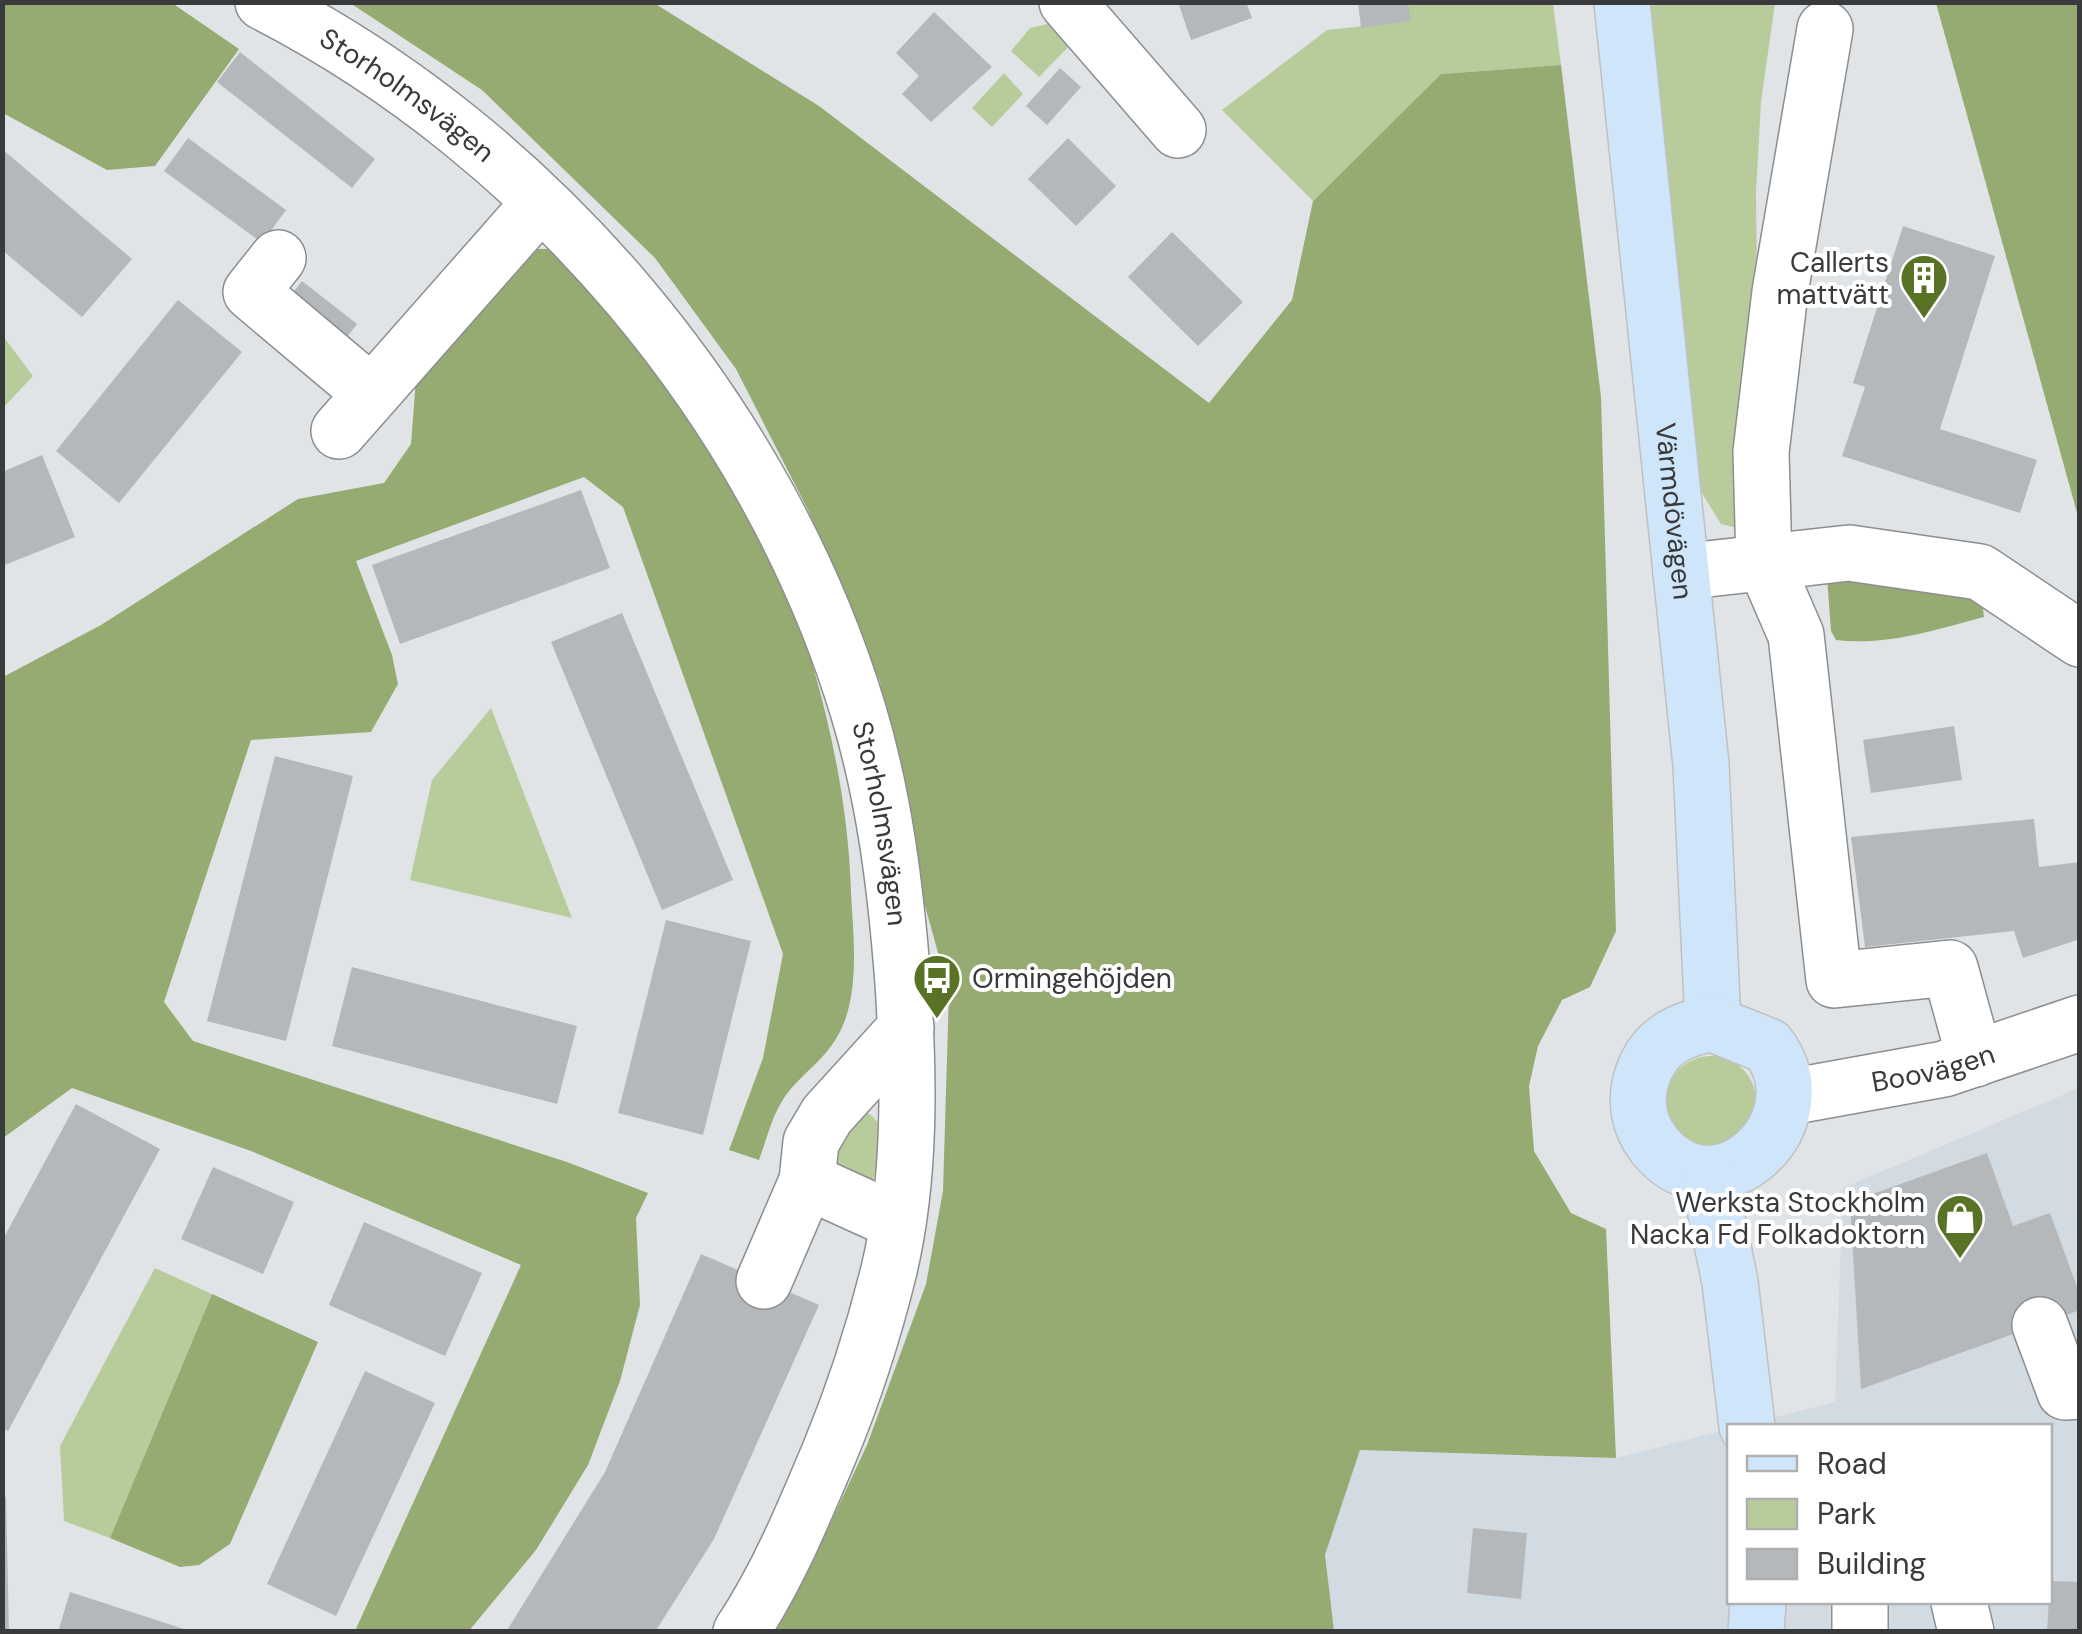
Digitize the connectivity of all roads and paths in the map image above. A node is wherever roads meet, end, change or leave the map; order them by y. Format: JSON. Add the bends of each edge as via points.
{"nodes":[{"id":1,"x":262,"y":2,"type":"edge"},
{"id":2,"x":1067,"y":2,"type":"edge"},
{"id":3,"x":1622,"y":2,"type":"edge"},
{"id":4,"x":1825,"y":29,"type":"dead end"},
{"id":5,"x":1178,"y":130,"type":"dead end"},
{"id":6,"x":538,"y":204,"type":"junction"},
{"id":7,"x":278,"y":258,"type":"dead end"},
{"id":8,"x":1764,"y":561,"type":"junction"},
{"id":9,"x":1681,"y":572,"type":"junction"},
{"id":10,"x":2080,"y":639,"type":"edge"},
{"id":11,"x":2080,"y":1022,"type":"edge"},
{"id":12,"x":1713,"y":1024,"type":"junction"},
{"id":13,"x":906,"y":1028,"type":"junction"},
{"id":14,"x":1975,"y":1059,"type":"junction"},
{"id":15,"x":1784,"y":1098,"type":"junction"},
{"id":16,"x":1708,"y":1175,"type":"junction"},
{"id":17,"x":807,"y":1180,"type":"junction"},
{"id":18,"x":895,"y":1221,"type":"junction"},
{"id":19,"x":764,"y":1281,"type":"dead end"},
{"id":20,"x":2040,"y":1325,"type":"dead end"},
{"id":21,"x":2080,"y":1391,"type":"edge"},
{"id":22,"x":1747,"y":1424,"type":"edge"},
{"id":23,"x":1758,"y":1604,"type":"edge"},
{"id":24,"x":1860,"y":1604,"type":"edge"},
{"id":25,"x":1959,"y":1604,"type":"edge"},
{"id":26,"x":741,"y":1632,"type":"edge"},
{"id":27,"x":1756,"y":1632,"type":"edge"},
{"id":28,"x":1860,"y":1632,"type":"edge"},
{"id":29,"x":1966,"y":1632,"type":"edge"}],
"edges":[{"from":1,"to":6,"type":"street","name":"Storholmsvägen","via":[[411,92]]},
{"from":2,"to":5,"type":"street"},
{"from":3,"to":9,"type":"main road","name":"Värmdövägen"},
{"from":4,"to":8,"type":"street","via":[[1766,416]]},
{"from":6,"to":7,"type":"street","via":[[440,288],[355,412],[251,292]]},
{"from":6,"to":13,"type":"street","name":"Storholmsvägen","via":[[641,308],[706,395],[813,592],[857,707],[888,838]]},
{"from":8,"to":9,"type":"street"},
{"from":8,"to":10,"type":"street","via":[[1849,554],[1980,572]]},
{"from":8,"to":14,"type":"street","via":[[1796,635],[1834,980],[1950,968]]},
{"from":9,"to":12,"type":"main road","name":"Värmdövägen","via":[[1701,765]]},
{"from":11,"to":14,"type":"street","name":"Boovägen"},
{"from":12,"to":15,"type":"main road","via":[[1768,1046],[1783,1072]]},
{"from":12,"to":16,"type":"main road","via":[[1680,1031],[1659,1047],[1638,1094],[1641,1119],[1660,1152]]},
{"from":13,"to":17,"type":"street","via":[[827,1115],[811,1142]]},
{"from":13,"to":18,"type":"street","name":"Storholmsvägen","via":[[904,1156]]},
{"from":14,"to":15,"type":"street","name":"Boovägen"},
{"from":15,"to":16,"type":"main road","via":[[1779,1124],[1758,1152]]},
{"from":16,"to":22,"type":"main road","via":[[1730,1282]]},
{"from":17,"to":18,"type":"street"},
{"from":17,"to":19,"type":"street"},
{"from":18,"to":26,"type":"street","name":"Storholmsvägen","via":[[890,1266],[849,1404],[803,1517]]},
{"from":20,"to":21,"type":"street","via":[[2065,1392]]},
{"from":23,"to":27,"type":"main road"},
{"from":24,"to":28,"type":"street"},
{"from":25,"to":29,"type":"street"}]}
